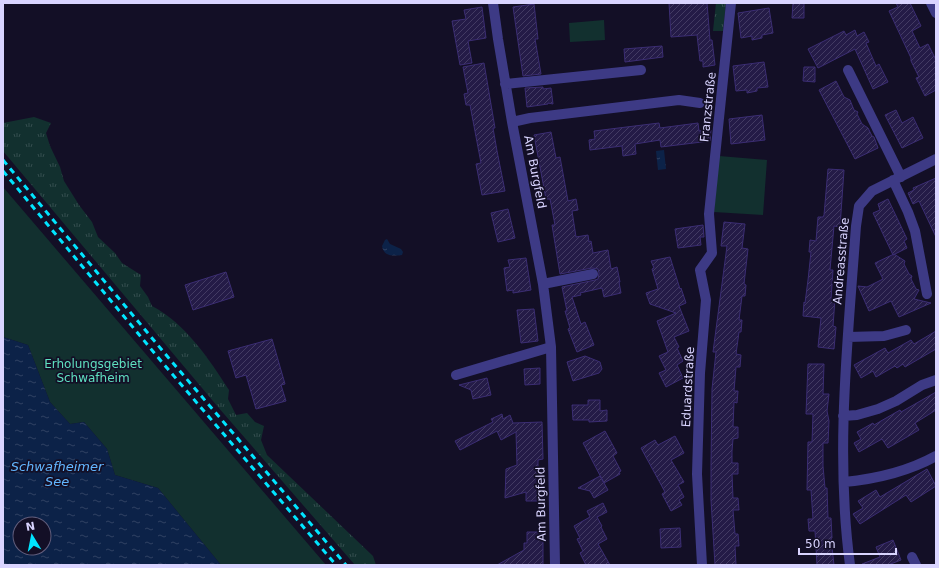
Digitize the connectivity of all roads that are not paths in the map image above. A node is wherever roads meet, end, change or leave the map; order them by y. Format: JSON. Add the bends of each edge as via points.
{"nodes":[{"id":1,"x":493,"y":3,"type":"edge"},
{"id":2,"x":731,"y":3,"type":"edge"},
{"id":3,"x":931,"y":3,"type":"edge"},
{"id":4,"x":936,"y":13,"type":"edge"},
{"id":5,"x":641,"y":70,"type":"dead end"},
{"id":6,"x":848,"y":70,"type":"dead end"},
{"id":7,"x":506,"y":84,"type":"junction"},
{"id":8,"x":700,"y":103,"type":"dead end"},
{"id":9,"x":512,"y":122,"type":"junction"},
{"id":10,"x":936,"y":159,"type":"edge"},
{"id":11,"x":897,"y":178,"type":"junction"},
{"id":12,"x":709,"y":214,"type":"joint"},
{"id":13,"x":594,"y":274,"type":"dead end"},
{"id":14,"x":543,"y":284,"type":"junction"},
{"id":15,"x":927,"y":294,"type":"dead end"},
{"id":16,"x":906,"y":330,"type":"dead end"},
{"id":17,"x":848,"y":337,"type":"junction"},
{"id":18,"x":551,"y":347,"type":"junction"},
{"id":19,"x":456,"y":375,"type":"dead end"},
{"id":20,"x":936,"y":380,"type":"edge"},
{"id":21,"x":843,"y":416,"type":"junction"},
{"id":22,"x":936,"y":456,"type":"edge"},
{"id":23,"x":844,"y":482,"type":"junction"},
{"id":24,"x":555,"y":565,"type":"edge"},
{"id":25,"x":702,"y":565,"type":"edge"},
{"id":26,"x":850,"y":565,"type":"edge"}],
"edges":[{"from":1,"to":7,"type":"street","name":"Am Burgfeld"},
{"from":2,"to":12,"type":"street","name":"Franzstraße"},
{"from":3,"to":4,"type":"street"},
{"from":5,"to":7,"type":"street"},
{"from":6,"to":11,"type":"street"},
{"from":7,"to":9,"type":"street","name":"Am Burgfeld"},
{"from":8,"to":9,"type":"street","name":"Franzstraße","via":[[679,100]]},
{"from":9,"to":14,"type":"street","name":"Am Burgfeld"},
{"from":10,"to":11,"type":"street","name":"Andreasstraße"},
{"from":11,"to":15,"type":"street","via":[[915,231]]},
{"from":11,"to":17,"type":"street","name":"Andreasstraße","via":[[872,191],[859,206]]},
{"from":12,"to":25,"type":"street","name":"Eduardstraße","via":[[712,253],[700,270],[706,300],[700,373],[697,474]]},
{"from":13,"to":14,"type":"street"},
{"from":14,"to":18,"type":"street","name":"Am Burgfeld"},
{"from":16,"to":17,"type":"street","via":[[884,336]]},
{"from":17,"to":21,"type":"street","name":"Andreasstraße"},
{"from":18,"to":19,"type":"street"},
{"from":18,"to":24,"type":"street","name":"Am Burgfeld"},
{"from":20,"to":21,"type":"street","via":[[878,409]]},
{"from":21,"to":23,"type":"street","name":"Andreasstraße"},
{"from":22,"to":23,"type":"street","via":[[886,476]]},
{"from":23,"to":26,"type":"street","name":"Andreasstraße"}]}
